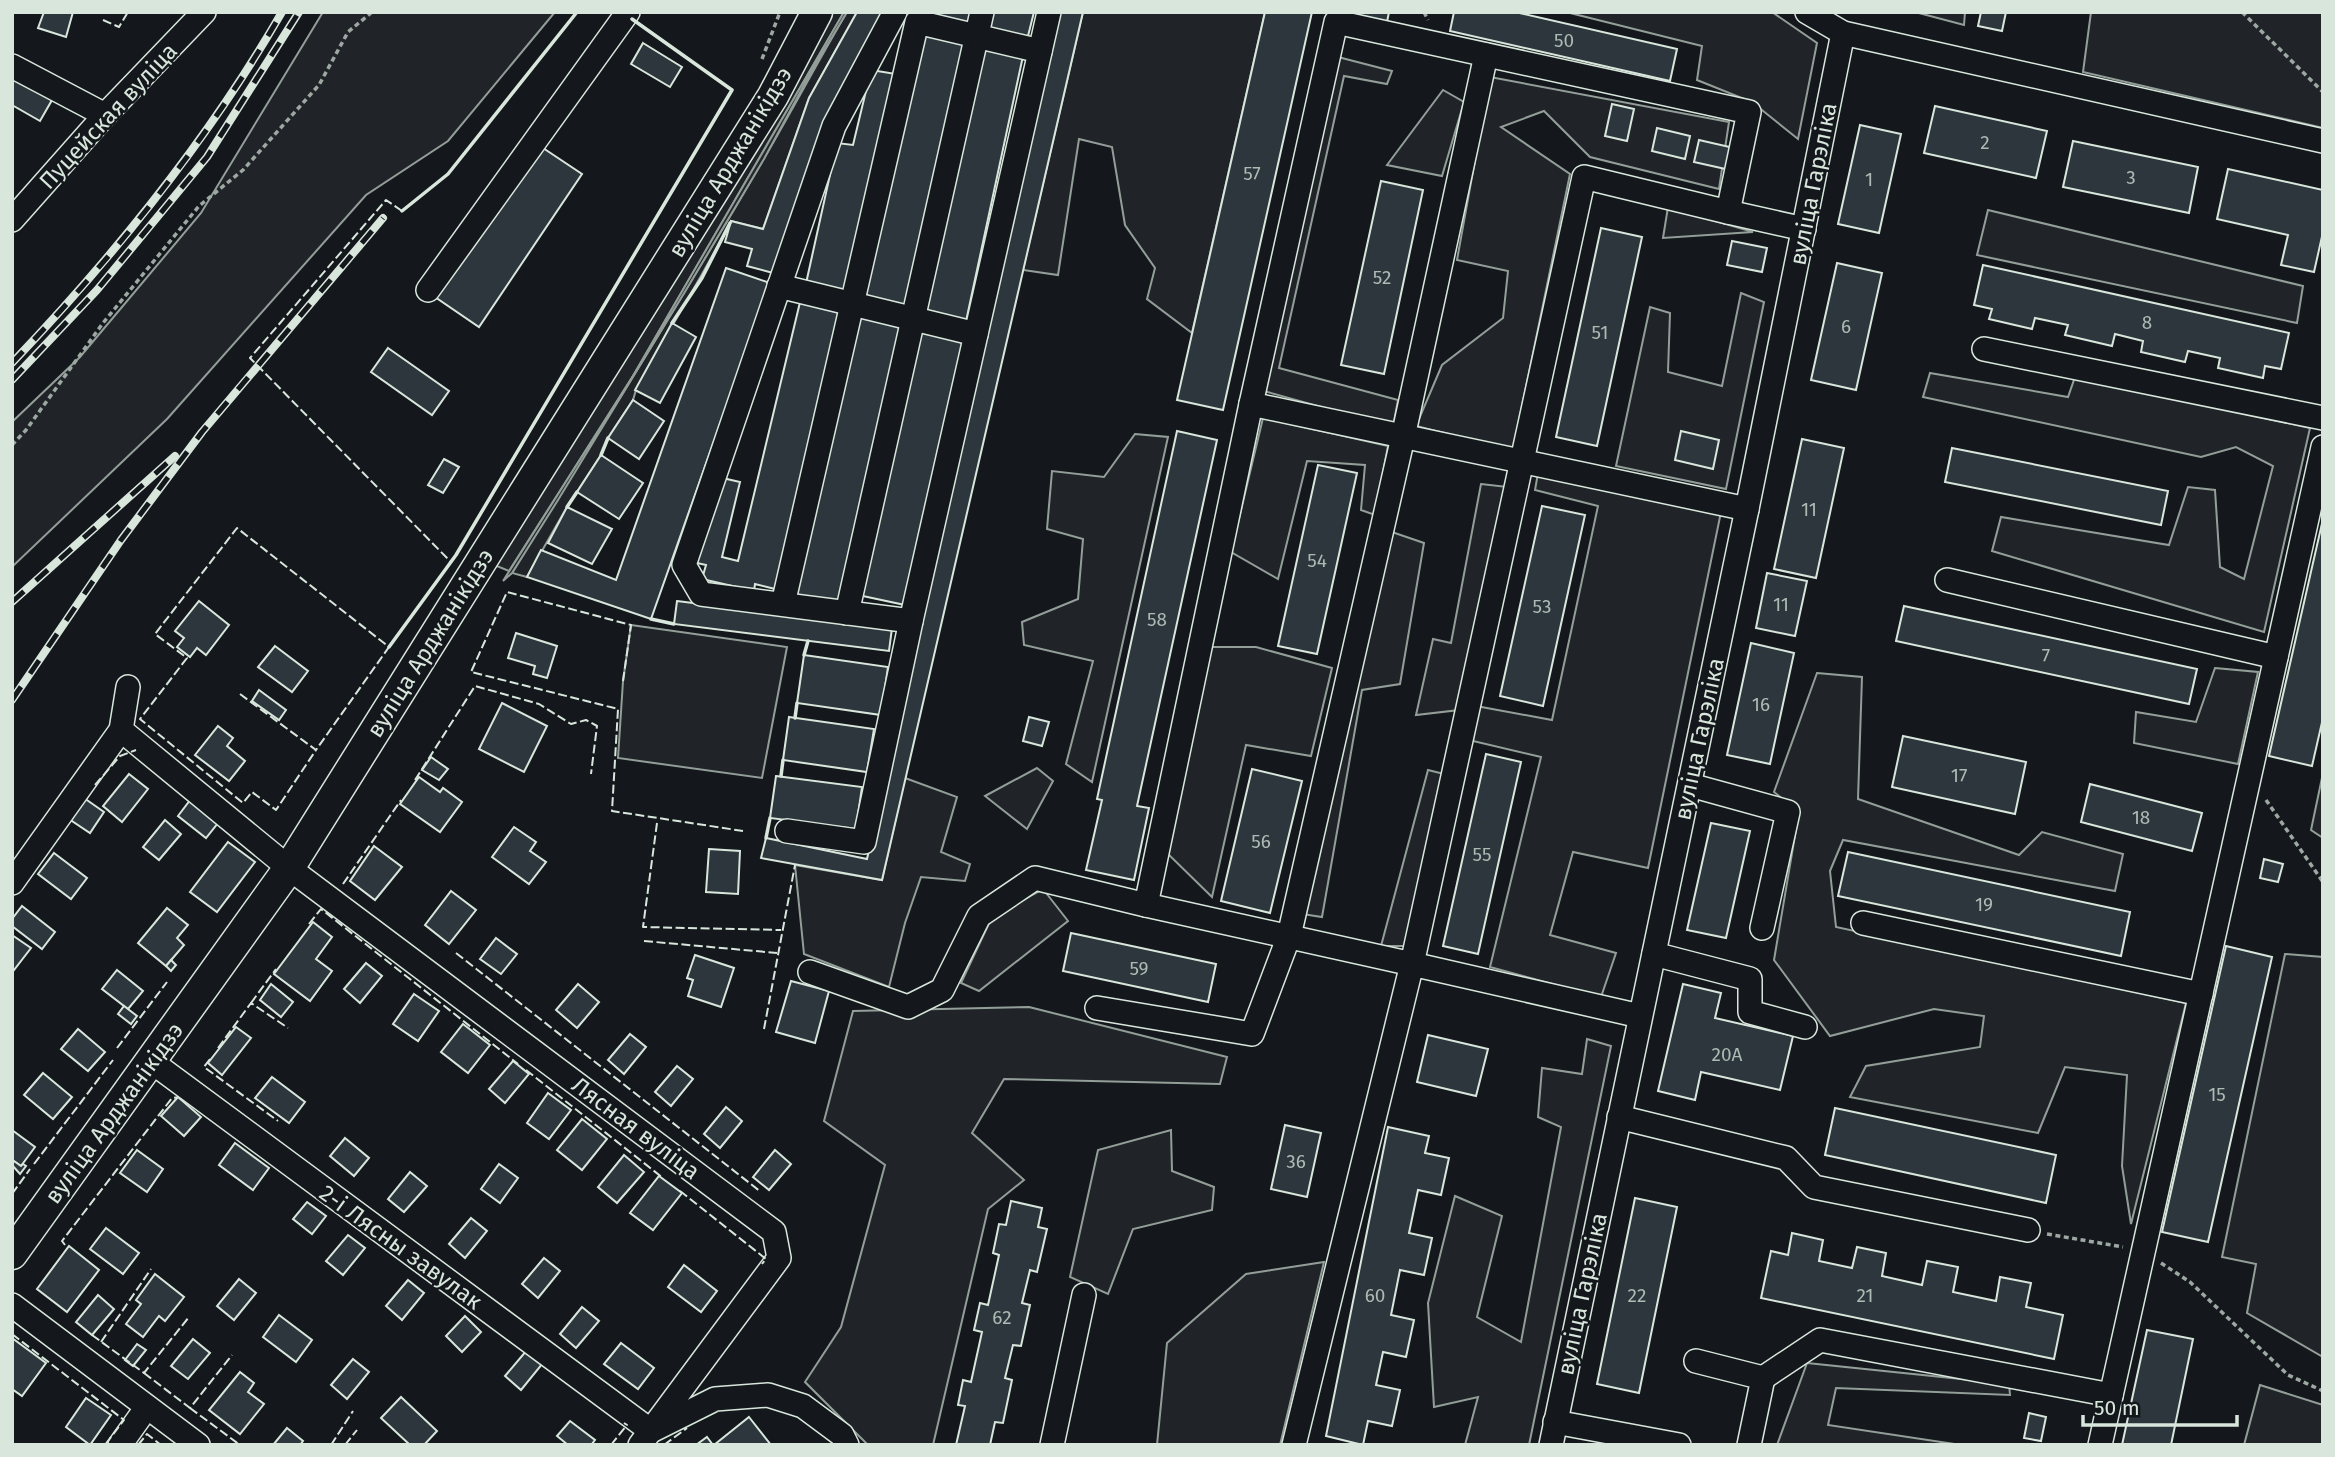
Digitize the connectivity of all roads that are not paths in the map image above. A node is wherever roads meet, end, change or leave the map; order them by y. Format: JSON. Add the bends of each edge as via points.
{"nodes":[{"id":1,"x":204,"y":12,"type":"edge"},
{"id":2,"x":628,"y":12,"type":"edge"},
{"id":3,"x":817,"y":12,"type":"edge"},
{"id":4,"x":982,"y":12,"type":"edge"},
{"id":5,"x":1049,"y":12,"type":"edge"},
{"id":6,"x":1807,"y":12,"type":"edge"},
{"id":7,"x":903,"y":16,"type":"edge"},
{"id":8,"x":1843,"y":33,"type":"junction"},
{"id":9,"x":977,"y":36,"type":"junction"},
{"id":10,"x":1041,"y":51,"type":"junction"},
{"id":11,"x":1486,"y":55,"type":"junction"},
{"id":12,"x":12,"y":66,"type":"edge"},
{"id":13,"x":105,"y":115,"type":"junction"},
{"id":14,"x":2323,"y":141,"type":"edge"},
{"id":15,"x":1728,"y":212,"type":"junction"},
{"id":16,"x":12,"y":220,"type":"edge"},
{"id":17,"x":1804,"y":229,"type":"junction"},
{"id":18,"x":779,"y":286,"type":"junction"},
{"id":19,"x":428,"y":290,"type":"dead end"},
{"id":20,"x":852,"y":306,"type":"junction"},
{"id":21,"x":913,"y":320,"type":"junction"},
{"id":22,"x":976,"y":334,"type":"junction"},
{"id":23,"x":1984,"y":349,"type":"dead end"},
{"id":24,"x":1251,"y":404,"type":"junction"},
{"id":25,"x":2323,"y":418,"type":"edge"},
{"id":26,"x":1403,"y":437,"type":"junction"},
{"id":27,"x":2323,"y":447,"type":"edge"},
{"id":28,"x":1521,"y":461,"type":"junction"},
{"id":29,"x":1747,"y":509,"type":"junction"},
{"id":30,"x":1947,"y":580,"type":"dead end"},
{"id":31,"x":783,"y":604,"type":"junction"},
{"id":32,"x":847,"y":613,"type":"junction"},
{"id":33,"x":911,"y":621,"type":"junction"},
{"id":34,"x":2276,"y":657,"type":"junction"},
{"id":35,"x":128,"y":687,"type":"dead end"},
{"id":36,"x":121,"y":730,"type":"junction"},
{"id":37,"x":1690,"y":785,"type":"junction"},
{"id":38,"x":787,"y":831,"type":"dead end"},
{"id":39,"x":22,"y":855,"type":"edge"},
{"id":40,"x":289,"y":868,"type":"junction"},
{"id":41,"x":12,"y":883,"type":"edge"},
{"id":42,"x":1146,"y":905,"type":"junction"},
{"id":43,"x":1863,"y":923,"type":"dead end"},
{"id":44,"x":1762,"y":928,"type":"dead end"},
{"id":45,"x":1289,"y":936,"type":"junction"},
{"id":46,"x":1654,"y":954,"type":"junction"},
{"id":47,"x":1412,"y":964,"type":"junction"},
{"id":48,"x":810,"y":972,"type":"dead end"},
{"id":49,"x":2201,"y":994,"type":"junction"},
{"id":50,"x":1097,"y":1008,"type":"dead end"},
{"id":51,"x":1640,"y":1016,"type":"junction"},
{"id":52,"x":1805,"y":1027,"type":"dead end"},
{"id":53,"x":152,"y":1062,"type":"junction"},
{"id":54,"x":1619,"y":1117,"type":"junction"},
{"id":55,"x":2028,"y":1230,"type":"road end"},
{"id":56,"x":12,"y":1254,"type":"edge"},
{"id":57,"x":1084,"y":1294,"type":"dead end"},
{"id":58,"x":12,"y":1305,"type":"edge"},
{"id":59,"x":1696,"y":1361,"type":"dead end"},
{"id":60,"x":1763,"y":1378,"type":"junction"},
{"id":61,"x":2111,"y":1395,"type":"junction"},
{"id":62,"x":147,"y":1407,"type":"junction"},
{"id":63,"x":1555,"y":1422,"type":"junction"},
{"id":64,"x":645,"y":1438,"type":"edge"},
{"id":65,"x":120,"y":1445,"type":"edge"},
{"id":66,"x":198,"y":1445,"type":"edge"},
{"id":67,"x":847,"y":1445,"type":"edge"},
{"id":68,"x":1052,"y":1445,"type":"edge"},
{"id":69,"x":1294,"y":1445,"type":"edge"},
{"id":70,"x":1550,"y":1445,"type":"edge"},
{"id":71,"x":1679,"y":1445,"type":"edge"},
{"id":72,"x":1749,"y":1445,"type":"edge"},
{"id":73,"x":2100,"y":1445,"type":"edge"}],
"edges":[{"from":1,"to":13,"type":"street","name":"Пуцейская вуліца"},
{"from":2,"to":19,"type":"street"},
{"from":3,"to":40,"type":"main road","name":"вуліца Арджанікідзэ","via":[[773,96]]},
{"from":4,"to":9,"type":"street"},
{"from":5,"to":10,"type":"street"},
{"from":6,"to":8,"type":"street"},
{"from":7,"to":9,"type":"street"},
{"from":7,"to":18,"type":"street","via":[[834,126]]},
{"from":7,"to":20,"type":"street"},
{"from":8,"to":14,"type":"street"},
{"from":8,"to":17,"type":"street","name":"вуліца Гарэліка"},
{"from":9,"to":10,"type":"street"},
{"from":9,"to":21,"type":"street"},
{"from":10,"to":22,"type":"street"},
{"from":11,"to":15,"type":"street","via":[[1749,112]]},
{"from":11,"to":24,"type":"street","via":[[1336,22]]},
{"from":11,"to":26,"type":"street"},
{"from":12,"to":13,"type":"street"},
{"from":13,"to":16,"type":"street","name":"Пуцейская вуліца"},
{"from":15,"to":17,"type":"street"},
{"from":15,"to":28,"type":"street","via":[[1584,177]]},
{"from":17,"to":29,"type":"street","name":"вуліца Гарэліка"},
{"from":18,"to":20,"type":"street"},
{"from":18,"to":31,"type":"street","via":[[684,565],[701,594]]},
{"from":20,"to":21,"type":"street"},
{"from":20,"to":31,"type":"street"},
{"from":21,"to":22,"type":"street"},
{"from":21,"to":32,"type":"street"},
{"from":22,"to":33,"type":"street"},
{"from":23,"to":25,"type":"street"},
{"from":24,"to":26,"type":"street"},
{"from":24,"to":42,"type":"street"},
{"from":26,"to":28,"type":"street"},
{"from":26,"to":45,"type":"street"},
{"from":27,"to":34,"type":"street"},
{"from":28,"to":29,"type":"street"},
{"from":28,"to":47,"type":"street"},
{"from":29,"to":37,"type":"street","name":"вуліца Гарэліка"},
{"from":30,"to":34,"type":"street"},
{"from":31,"to":32,"type":"street"},
{"from":32,"to":33,"type":"street"},
{"from":33,"to":38,"type":"street","via":[[864,842]]},
{"from":34,"to":49,"type":"street"},
{"from":35,"to":36,"type":"street"},
{"from":36,"to":39,"type":"street"},
{"from":36,"to":40,"type":"street","name":"Лясная вуліца"},
{"from":37,"to":44,"type":"street","via":[[1788,812]]},
{"from":37,"to":46,"type":"street","name":"вуліца Гарэліка"},
{"from":39,"to":41,"type":"street"},
{"from":40,"to":53,"type":"main road","name":"вуліца Арджанікідзэ"},
{"from":40,"to":64,"type":"street","name":"Лясная вуліца","via":[[774,1231],[779,1258]]},
{"from":42,"to":45,"type":"street"},
{"from":42,"to":48,"type":"street","via":[[1035,878],[979,916],[942,990],[908,1007]]},
{"from":43,"to":49,"type":"street"},
{"from":45,"to":47,"type":"street"},
{"from":45,"to":50,"type":"street","via":[[1252,1034]]},
{"from":46,"to":51,"type":"street","name":"вуліца Гарэліка"},
{"from":46,"to":52,"type":"street","via":[[1751,979],[1750,1012]]},
{"from":47,"to":51,"type":"street"},
{"from":47,"to":69,"type":"street"},
{"from":49,"to":61,"type":"street"},
{"from":51,"to":54,"type":"street","name":"вуліца Гарэліка"},
{"from":53,"to":56,"type":"main road","name":"вуліца Арджанікідзэ"},
{"from":53,"to":64,"type":"street","name":"2-і Лясны завулак"},
{"from":54,"to":55,"type":"street","via":[[1786,1158],[1814,1187]]},
{"from":54,"to":63,"type":"street","name":"вуліца Гарэліка"},
{"from":57,"to":68,"type":"street"},
{"from":58,"to":62,"type":"street"},
{"from":59,"to":60,"type":"street"},
{"from":60,"to":61,"type":"street","via":[[1820,1340]]},
{"from":60,"to":72,"type":"street"},
{"from":61,"to":73,"type":"street"},
{"from":62,"to":65,"type":"street"},
{"from":62,"to":66,"type":"street"},
{"from":63,"to":70,"type":"street","name":"вуліца Гарэліка"},
{"from":63,"to":71,"type":"street"},
{"from":64,"to":67,"type":"street","via":[[715,1399],[768,1395],[803,1406],[842,1435]]}]}
